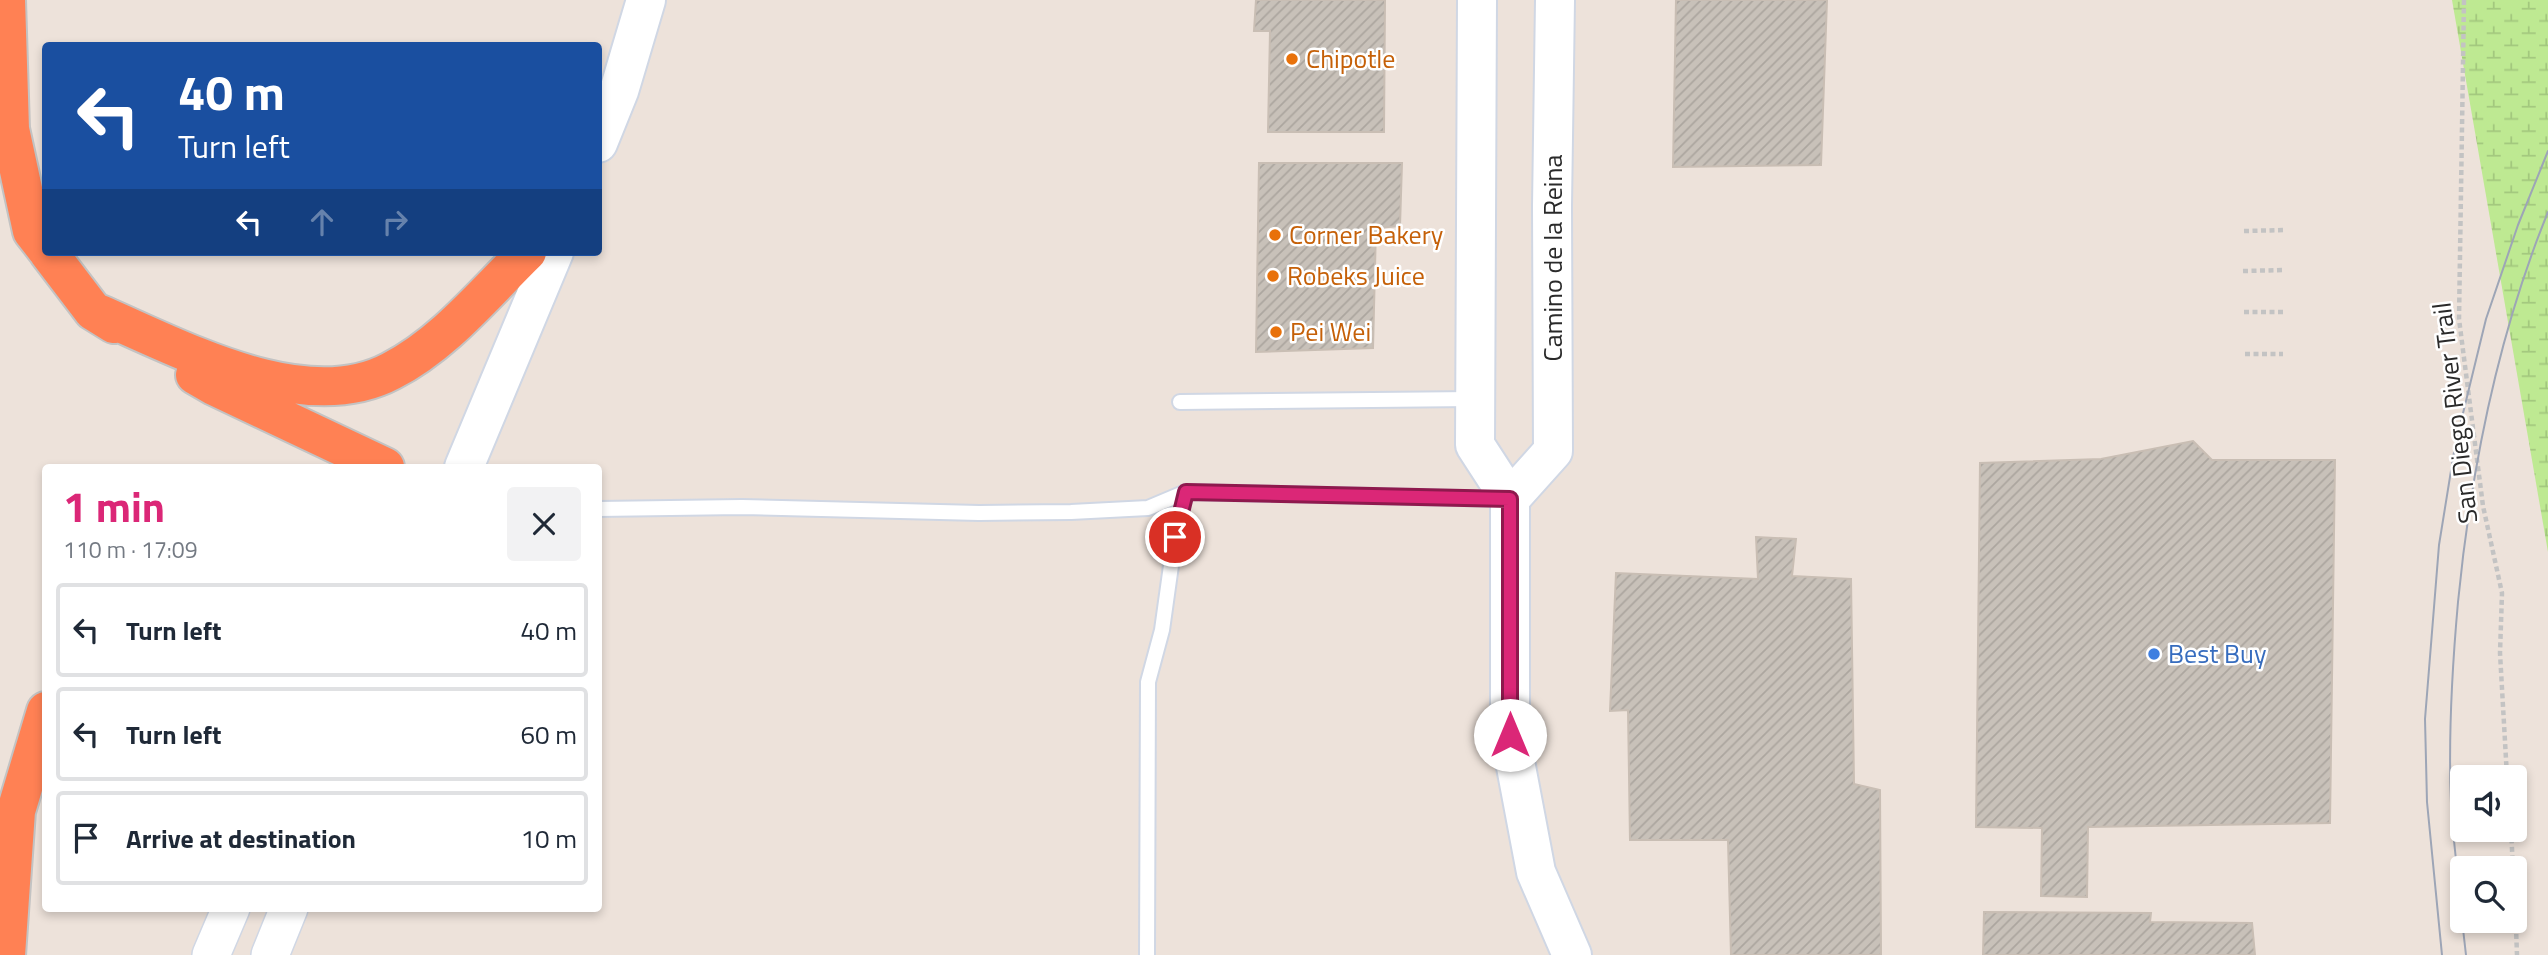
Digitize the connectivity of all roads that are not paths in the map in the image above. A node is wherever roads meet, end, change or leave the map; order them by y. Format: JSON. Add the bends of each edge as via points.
{"nodes":[{"id":1,"x":6,"y":0,"type":"edge"},
{"id":2,"x":646,"y":0,"type":"edge"},
{"id":3,"x":1477,"y":0,"type":"edge"},
{"id":4,"x":1555,"y":0,"type":"edge"},
{"id":5,"x":602,"y":133,"type":"edge"},
{"id":6,"x":42,"y":244,"type":"edge"},
{"id":7,"x":52,"y":256,"type":"edge"},
{"id":8,"x":523,"y":256,"type":"edge"},
{"id":9,"x":552,"y":256,"type":"edge"},
{"id":10,"x":93,"y":311,"type":"junction"},
{"id":11,"x":1476,"y":399,"type":"junction"},
{"id":12,"x":1180,"y":402,"type":"dead end"},
{"id":13,"x":379,"y":464,"type":"edge"},
{"id":14,"x":465,"y":464,"type":"edge"},
{"id":15,"x":1186,"y":492,"type":"junction"},
{"id":16,"x":1510,"y":499,"type":"junction"},
{"id":17,"x":602,"y":509,"type":"edge"},
{"id":18,"x":42,"y":724,"type":"edge"},
{"id":19,"x":229,"y":912,"type":"edge"},
{"id":20,"x":287,"y":912,"type":"edge"},
{"id":21,"x":6,"y":955,"type":"edge"},
{"id":22,"x":211,"y":955,"type":"edge"},
{"id":23,"x":270,"y":955,"type":"edge"},
{"id":24,"x":1147,"y":955,"type":"edge"},
{"id":25,"x":1572,"y":955,"type":"edge"}],
"edges":[{"from":1,"to":6,"type":"highway","via":[[10,129],[32,231]]},
{"from":2,"to":5,"type":"main road"},
{"from":3,"to":11,"type":"main road"},
{"from":4,"to":16,"type":"main road","name":"Camino de la Reina","via":[[1553,451]]},
{"from":7,"to":10,"type":"highway"},
{"from":8,"to":10,"type":"highway","via":[[424,350],[390,372],[351,384],[310,388],[275,382],[218,364]]},
{"from":9,"to":14,"type":"main road"},
{"from":10,"to":13,"type":"highway","via":[[214,386]]},
{"from":11,"to":12,"type":"lane"},
{"from":11,"to":16,"type":"main road","via":[[1475,445]]},
{"from":15,"to":16,"type":"lane"},
{"from":15,"to":17,"type":"lane","via":[[1148,508],[1072,512]]},
{"from":15,"to":24,"type":"lane","via":[[1162,630],[1148,682]]},
{"from":16,"to":25,"type":"main road","via":[[1510,735],[1536,872]]},
{"from":18,"to":21,"type":"highway","via":[[16,811]]},
{"from":19,"to":22,"type":"street"},
{"from":20,"to":23,"type":"street"}]}
